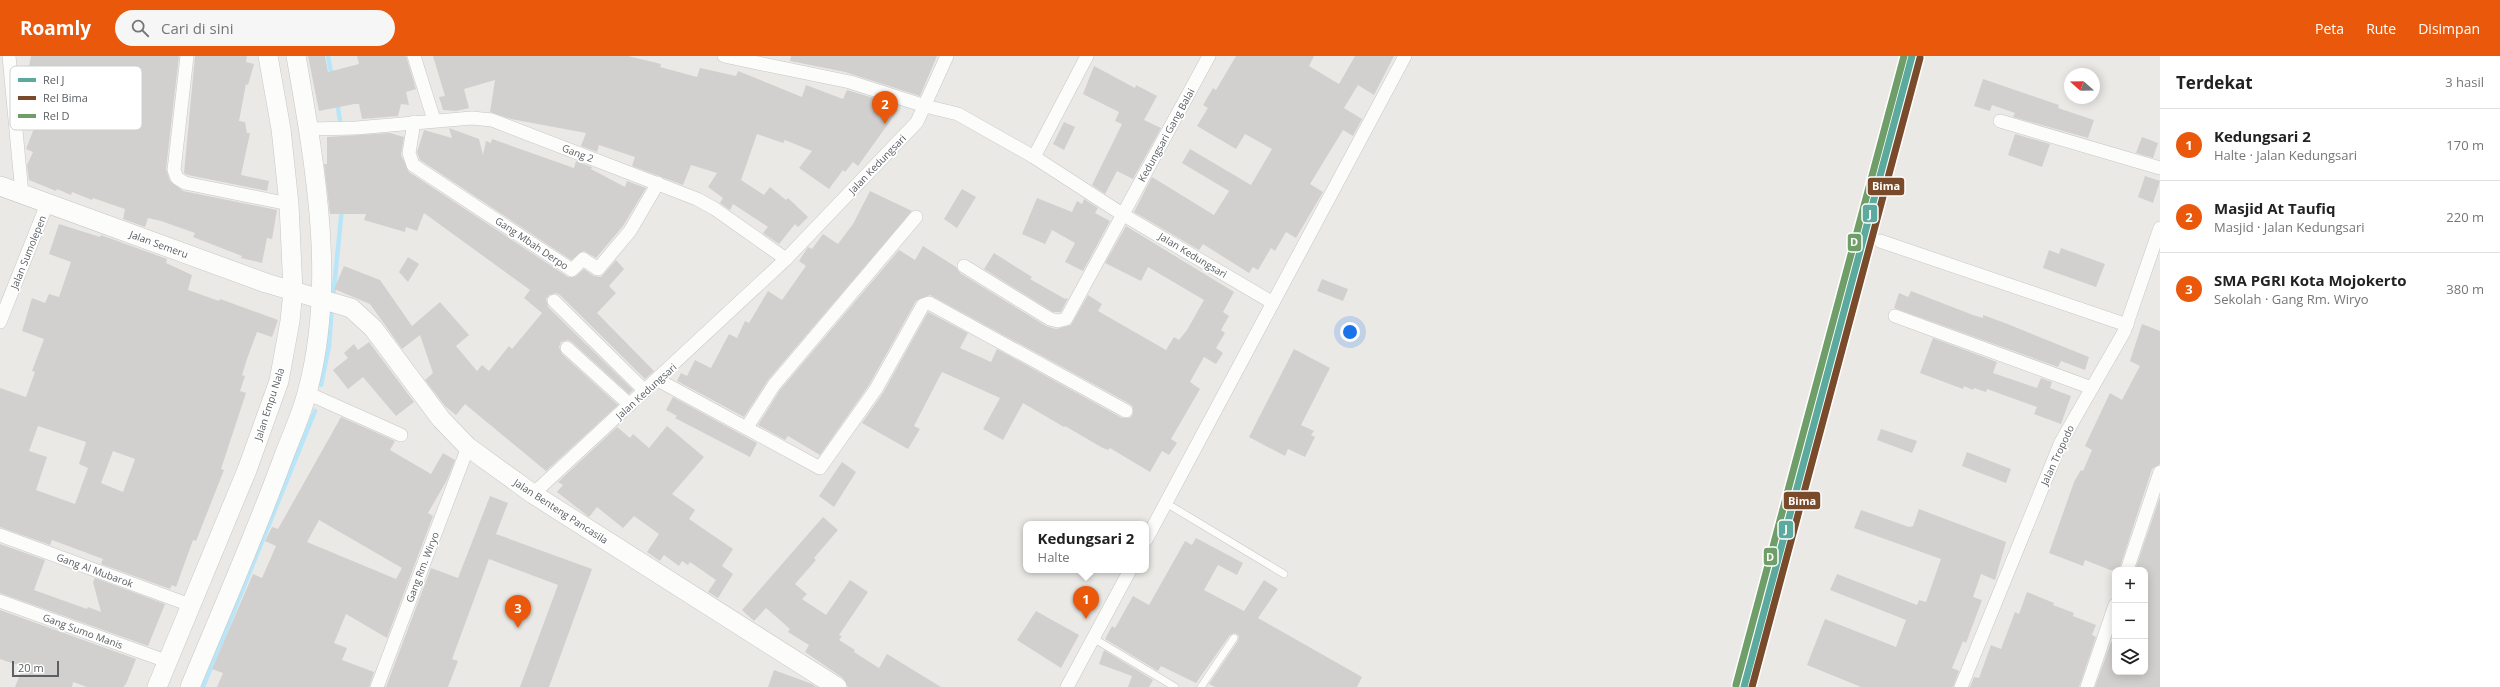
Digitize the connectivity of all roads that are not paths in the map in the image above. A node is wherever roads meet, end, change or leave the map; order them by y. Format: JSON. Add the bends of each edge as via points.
{"nodes":[{"id":1,"x":9,"y":56,"type":"edge"},
{"id":2,"x":187,"y":56,"type":"edge"},
{"id":3,"x":268,"y":56,"type":"edge"},
{"id":4,"x":296,"y":56,"type":"edge"},
{"id":5,"x":414,"y":56,"type":"edge"},
{"id":6,"x":724,"y":56,"type":"edge"},
{"id":7,"x":947,"y":56,"type":"edge"},
{"id":8,"x":1086,"y":56,"type":"edge"},
{"id":9,"x":1209,"y":56,"type":"edge"},
{"id":10,"x":1405,"y":56,"type":"edge"},
{"id":11,"x":10,"y":67,"type":"edge"},
{"id":12,"x":925,"y":106,"type":"junction"},
{"id":13,"x":434,"y":120,"type":"junction"},
{"id":14,"x":2000,"y":121,"type":"dead end"},
{"id":15,"x":414,"y":122,"type":"junction"},
{"id":16,"x":309,"y":129,"type":"junction"},
{"id":17,"x":16,"y":130,"type":"edge"},
{"id":18,"x":1034,"y":157,"type":"junction"},
{"id":19,"x":2160,"y":168,"type":"edge"},
{"id":20,"x":658,"y":183,"type":"junction"},
{"id":21,"x":0,"y":186,"type":"edge"},
{"id":22,"x":22,"y":194,"type":"junction"},
{"id":23,"x":47,"y":204,"type":"junction"},
{"id":24,"x":289,"y":204,"type":"junction"},
{"id":25,"x":1122,"y":214,"type":"junction"},
{"id":26,"x":916,"y":217,"type":"dead end"},
{"id":27,"x":2160,"y":228,"type":"edge"},
{"id":28,"x":1880,"y":241,"type":"dead end"},
{"id":29,"x":786,"y":259,"type":"junction"},
{"id":30,"x":964,"y":266,"type":"dead end"},
{"id":31,"x":293,"y":291,"type":"junction"},
{"id":32,"x":328,"y":300,"type":"junction"},
{"id":33,"x":554,"y":301,"type":"dead end"},
{"id":34,"x":1273,"y":303,"type":"junction"},
{"id":35,"x":1895,"y":316,"type":"dead end"},
{"id":36,"x":0,"y":322,"type":"edge"},
{"id":37,"x":2127,"y":325,"type":"junction"},
{"id":38,"x":567,"y":348,"type":"dead end"},
{"id":39,"x":658,"y":380,"type":"junction"},
{"id":40,"x":2092,"y":388,"type":"junction"},
{"id":41,"x":645,"y":391,"type":"junction"},
{"id":42,"x":307,"y":393,"type":"junction"},
{"id":43,"x":630,"y":405,"type":"junction"},
{"id":44,"x":1126,"y":411,"type":"dead end"},
{"id":45,"x":747,"y":427,"type":"junction"},
{"id":46,"x":400,"y":435,"type":"dead end"},
{"id":47,"x":468,"y":447,"type":"junction"},
{"id":48,"x":2160,"y":472,"type":"edge"},
{"id":49,"x":533,"y":494,"type":"junction"},
{"id":50,"x":1166,"y":503,"type":"junction"},
{"id":51,"x":1149,"y":534,"type":"edge"},
{"id":52,"x":0,"y":535,"type":"edge"},
{"id":53,"x":2128,"y":567,"type":"edge"},
{"id":54,"x":1128,"y":573,"type":"edge"},
{"id":55,"x":1284,"y":574,"type":"dead end"},
{"id":56,"x":0,"y":600,"type":"edge"},
{"id":57,"x":190,"y":605,"type":"junction"},
{"id":58,"x":2112,"y":614,"type":"edge"},
{"id":59,"x":1093,"y":638,"type":"junction"},
{"id":60,"x":1234,"y":638,"type":"dead end"},
{"id":61,"x":166,"y":661,"type":"junction"},
{"id":62,"x":832,"y":686,"type":"edge"},
{"id":63,"x":157,"y":687,"type":"edge"},
{"id":64,"x":190,"y":687,"type":"edge"},
{"id":65,"x":377,"y":687,"type":"edge"},
{"id":66,"x":1067,"y":687,"type":"edge"},
{"id":67,"x":1175,"y":687,"type":"edge"},
{"id":68,"x":1201,"y":687,"type":"edge"},
{"id":69,"x":1961,"y":687,"type":"edge"},
{"id":70,"x":2087,"y":687,"type":"edge"}],
"edges":[{"from":1,"to":11,"type":"street"},
{"from":2,"to":24,"type":"street","via":[[174,170],[176,178]]},
{"from":3,"to":24,"type":"main road","name":"Jalan Empu Nala","via":[[281,129]]},
{"from":4,"to":16,"type":"main road"},
{"from":5,"to":13,"type":"street"},
{"from":6,"to":12,"type":"street","via":[[850,82]]},
{"from":7,"to":12,"type":"street"},
{"from":8,"to":18,"type":"street"},
{"from":9,"to":25,"type":"street","name":"Kedungsari Gang Balai"},
{"from":10,"to":34,"type":"street"},
{"from":12,"to":18,"type":"street","name":"Jalan Kedungsari","via":[[958,114]]},
{"from":12,"to":29,"type":"street","name":"Jalan Kedungsari","via":[[917,122]]},
{"from":13,"to":15,"type":"street","name":"Gang 2"},
{"from":13,"to":20,"type":"street","name":"Gang 2","via":[[492,120]]},
{"from":14,"to":19,"type":"street"},
{"from":15,"to":16,"type":"street","name":"Gang 2"},
{"from":15,"to":20,"type":"street","name":"Gang Mbah Derpo","via":[[409,153],[413,165],[572,270],[584,259],[598,269],[630,231]]},
{"from":16,"to":32,"type":"main road","via":[[320,248]]},
{"from":17,"to":22,"type":"street"},
{"from":18,"to":25,"type":"street","name":"Jalan Kedungsari"},
{"from":20,"to":29,"type":"street","name":"Gang 2","via":[[715,209]]},
{"from":21,"to":22,"type":"main road","name":"Jalan Semeru"},
{"from":22,"to":23,"type":"main road","name":"Jalan Semeru"},
{"from":23,"to":31,"type":"main road","name":"Jalan Semeru"},
{"from":23,"to":36,"type":"street","name":"Jalan Sumolepen"},
{"from":24,"to":31,"type":"main road","name":"Jalan Empu Nala"},
{"from":25,"to":30,"type":"street","name":"Kedungsari Gang Balai","via":[[1071,314],[1062,321],[1050,319]]},
{"from":25,"to":34,"type":"street","name":"Jalan Kedungsari"},
{"from":26,"to":45,"type":"street","via":[[771,389]]},
{"from":27,"to":37,"type":"street","name":"Jalan Tropodo"},
{"from":28,"to":37,"type":"street"},
{"from":29,"to":39,"type":"street","name":"Jalan Kedungsari"},
{"from":31,"to":32,"type":"main road","name":"Jalan Semeru"},
{"from":31,"to":57,"type":"main road","name":"Jalan Empu Nala","via":[[278,381],[247,470]]},
{"from":32,"to":42,"type":"main road","via":[[318,331]]},
{"from":32,"to":47,"type":"main road","name":"Jalan Benteng Pancasila","via":[[351,308],[373,328],[441,419]]},
{"from":33,"to":41,"type":"street"},
{"from":34,"to":50,"type":"street"},
{"from":35,"to":40,"type":"street"},
{"from":37,"to":40,"type":"street","name":"Jalan Tropodo"},
{"from":38,"to":43,"type":"street"},
{"from":39,"to":41,"type":"street","name":"Jalan Kedungsari"},
{"from":39,"to":45,"type":"street"},
{"from":40,"to":69,"type":"street","name":"Jalan Tropodo","via":[[2051,462]]},
{"from":41,"to":43,"type":"street","name":"Jalan Kedungsari"},
{"from":42,"to":46,"type":"street"},
{"from":42,"to":64,"type":"main road","via":[[272,487]]},
{"from":43,"to":49,"type":"street","name":"Jalan Kedungsari"},
{"from":44,"to":45,"type":"street","via":[[926,303],[876,389],[820,468]]},
{"from":47,"to":49,"type":"main road","name":"Jalan Benteng Pancasila"},
{"from":47,"to":65,"type":"street","name":"Gang Rm. Wiryo"},
{"from":48,"to":53,"type":"street"},
{"from":49,"to":62,"type":"main road","name":"Jalan Benteng Pancasila"},
{"from":50,"to":51,"type":"street"},
{"from":50,"to":55,"type":"lane"},
{"from":52,"to":57,"type":"street","name":"Gang Al Mubarok"},
{"from":54,"to":59,"type":"street"},
{"from":56,"to":61,"type":"street","name":"Gang Sumo Manis"},
{"from":57,"to":61,"type":"main road","name":"Jalan Empu Nala"},
{"from":58,"to":70,"type":"street"},
{"from":59,"to":66,"type":"street"},
{"from":59,"to":67,"type":"lane"},
{"from":60,"to":68,"type":"lane"},
{"from":61,"to":63,"type":"main road","name":"Jalan Empu Nala"}]}
